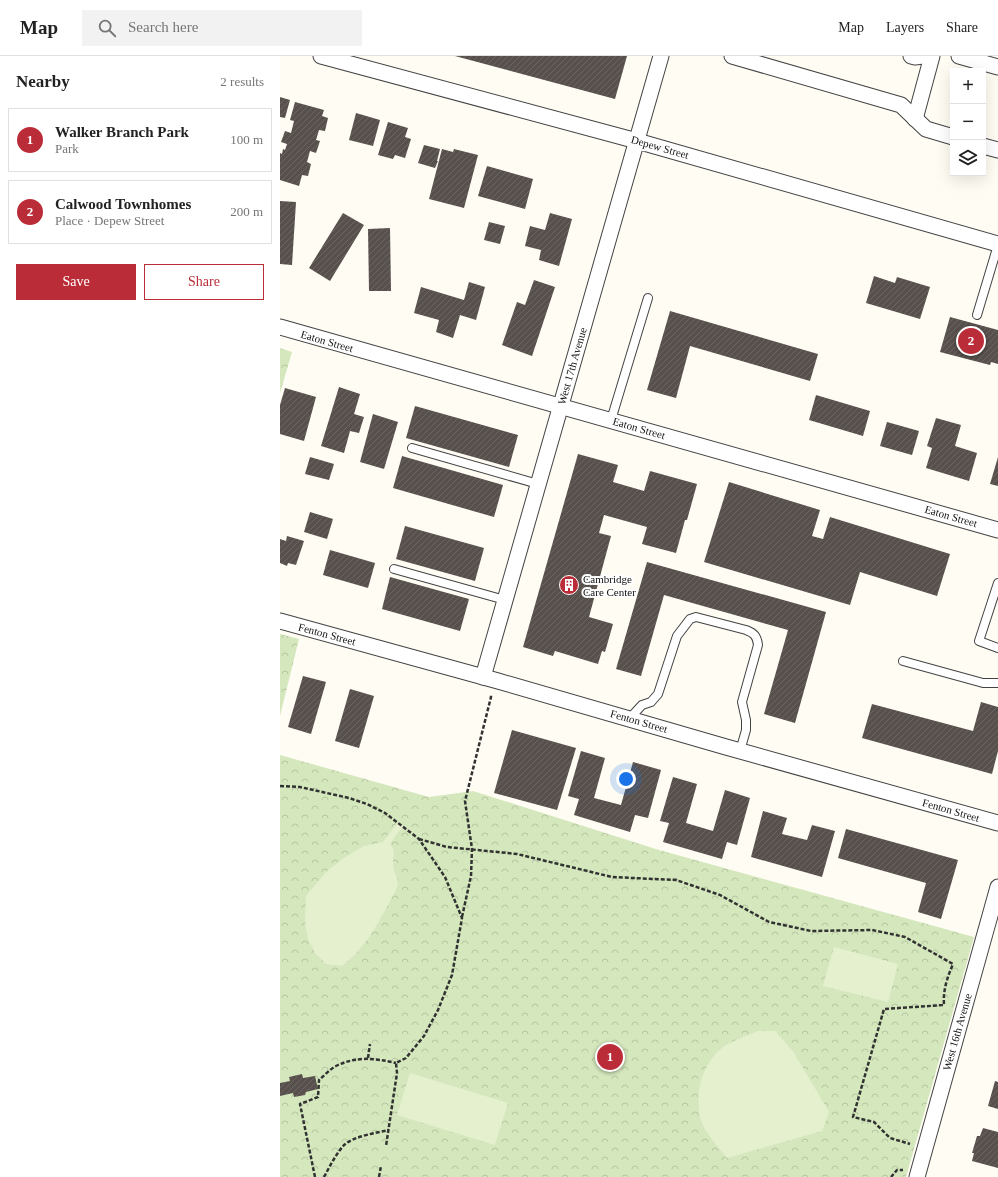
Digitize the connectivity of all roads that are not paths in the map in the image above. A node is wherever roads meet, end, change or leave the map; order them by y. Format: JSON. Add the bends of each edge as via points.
{"nodes":[{"id":1,"x":321,"y":56,"type":"edge"},
{"id":2,"x":661,"y":56,"type":"edge"},
{"id":3,"x":732,"y":56,"type":"edge"},
{"id":4,"x":911,"y":56,"type":"edge"},
{"id":5,"x":923,"y":56,"type":"edge"},
{"id":6,"x":932,"y":56,"type":"edge"},
{"id":7,"x":959,"y":56,"type":"edge"},
{"id":8,"x":998,"y":67,"type":"edge"},
{"id":9,"x":914,"y":119,"type":"junction"},
{"id":10,"x":950,"y":136,"type":"edge"},
{"id":11,"x":637,"y":141,"type":"junction"},
{"id":12,"x":986,"y":147,"type":"edge"},
{"id":13,"x":998,"y":150,"type":"edge"},
{"id":14,"x":998,"y":245,"type":"edge"},
{"id":15,"x":648,"y":298,"type":"dead end"},
{"id":16,"x":977,"y":315,"type":"dead end"},
{"id":17,"x":280,"y":327,"type":"edge"},
{"id":18,"x":561,"y":406,"type":"junction"},
{"id":19,"x":611,"y":420,"type":"junction"},
{"id":20,"x":412,"y":448,"type":"dead end"},
{"id":21,"x":538,"y":484,"type":"junction"},
{"id":22,"x":998,"y":530,"type":"edge"},
{"id":23,"x":394,"y":569,"type":"dead end"},
{"id":24,"x":998,"y":583,"type":"edge"},
{"id":25,"x":505,"y":600,"type":"junction"},
{"id":26,"x":280,"y":621,"type":"edge"},
{"id":27,"x":998,"y":648,"type":"edge"},
{"id":28,"x":903,"y":661,"type":"dead end"},
{"id":29,"x":483,"y":677,"type":"junction"},
{"id":30,"x":998,"y":683,"type":"edge"},
{"id":31,"x":630,"y":718,"type":"junction"},
{"id":32,"x":740,"y":751,"type":"junction"},
{"id":33,"x":998,"y":823,"type":"edge"},
{"id":34,"x":998,"y":887,"type":"edge"},
{"id":35,"x":917,"y":1177,"type":"edge"}],
"edges":[{"from":1,"to":11,"type":"street","name":"Depew Street"},
{"from":2,"to":11,"type":"street","name":"West 17th Avenue"},
{"from":3,"to":9,"type":"street","via":[[901,105]]},
{"from":4,"to":5,"type":"street"},
{"from":6,"to":9,"type":"street"},
{"from":7,"to":8,"type":"street"},
{"from":9,"to":10,"type":"street","via":[[926,129]]},
{"from":11,"to":14,"type":"street","name":"Depew Street"},
{"from":11,"to":18,"type":"street","name":"West 17th Avenue"},
{"from":12,"to":13,"type":"street"},
{"from":14,"to":16,"type":"lane"},
{"from":15,"to":19,"type":"lane"},
{"from":17,"to":18,"type":"street","name":"Eaton Street"},
{"from":18,"to":19,"type":"street","name":"Eaton Street"},
{"from":18,"to":21,"type":"street","name":"West 17th Avenue"},
{"from":19,"to":22,"type":"street","name":"Eaton Street"},
{"from":20,"to":21,"type":"lane"},
{"from":21,"to":25,"type":"street","name":"West 17th Avenue"},
{"from":23,"to":25,"type":"lane"},
{"from":24,"to":27,"type":"lane","via":[[979,641]]},
{"from":25,"to":29,"type":"street","name":"West 17th Avenue"},
{"from":26,"to":29,"type":"street","name":"Fenton Street"},
{"from":28,"to":30,"type":"lane","via":[[983,683]]},
{"from":29,"to":31,"type":"street","name":"Fenton Street"},
{"from":31,"to":32,"type":"street","name":"Fenton Street"},
{"from":31,"to":32,"type":"lane","via":[[642,705],[651,702],[658,694],[677,636],[690,619],[696,617],[746,630],[758,637],[758,644],[742,702],[746,730]]},
{"from":32,"to":33,"type":"street","name":"Fenton Street"},
{"from":34,"to":35,"type":"street","name":"West 16th Avenue"}]}
